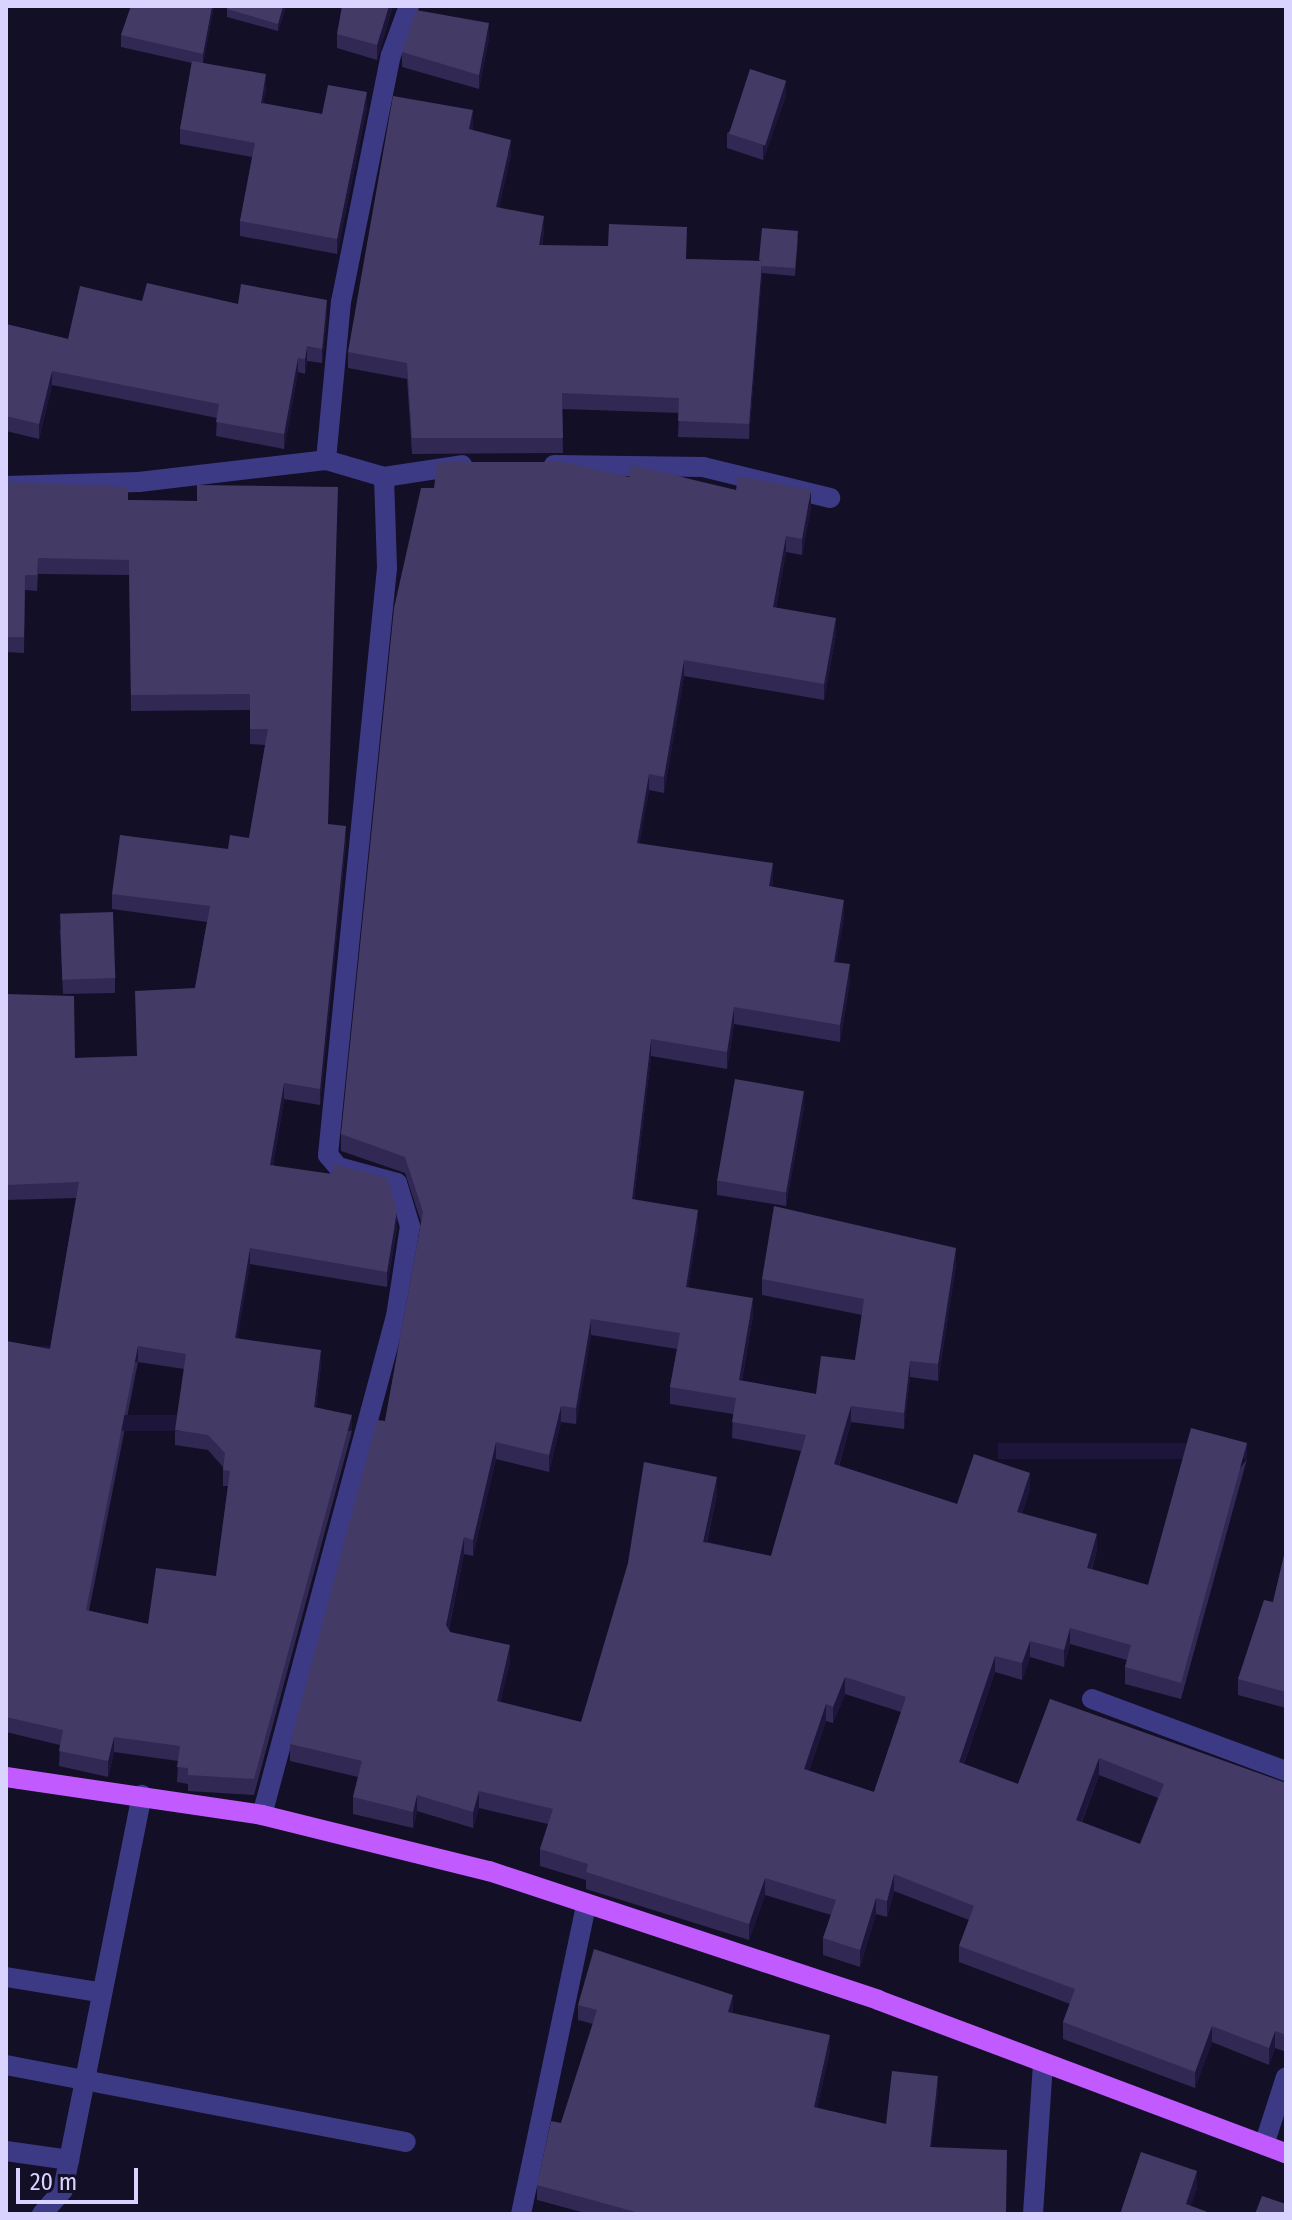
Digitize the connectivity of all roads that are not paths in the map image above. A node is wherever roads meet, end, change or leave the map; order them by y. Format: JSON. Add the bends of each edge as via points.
{"nodes":[{"id":1,"x":409,"y":6,"type":"edge"},
{"id":2,"x":326,"y":460,"type":"junction"},
{"id":3,"x":489,"y":465,"type":"edge"},
{"id":4,"x":535,"y":465,"type":"edge"},
{"id":5,"x":384,"y":477,"type":"junction"},
{"id":6,"x":6,"y":486,"type":"edge"},
{"id":7,"x":830,"y":498,"type":"dead end"},
{"id":8,"x":1092,"y":1699,"type":"dead end"},
{"id":9,"x":1286,"y":1771,"type":"edge"},
{"id":10,"x":6,"y":1777,"type":"edge"},
{"id":11,"x":142,"y":1795,"type":"junction"},
{"id":12,"x":262,"y":1815,"type":"junction"},
{"id":13,"x":586,"y":1905,"type":"junction"},
{"id":14,"x":6,"y":1977,"type":"edge"},
{"id":15,"x":99,"y":1992,"type":"junction"},
{"id":16,"x":1043,"y":2063,"type":"junction"},
{"id":17,"x":6,"y":2065,"type":"edge"},
{"id":18,"x":1286,"y":2077,"type":"edge"},
{"id":19,"x":85,"y":2081,"type":"junction"},
{"id":20,"x":406,"y":2142,"type":"dead end"},
{"id":21,"x":1264,"y":2145,"type":"junction"},
{"id":22,"x":6,"y":2151,"type":"edge"},
{"id":23,"x":1286,"y":2153,"type":"edge"},
{"id":24,"x":69,"y":2160,"type":"junction"},
{"id":25,"x":42,"y":2214,"type":"edge"},
{"id":26,"x":521,"y":2214,"type":"edge"},
{"id":27,"x":1033,"y":2214,"type":"edge"}],
"edges":[{"from":1,"to":2,"type":"street","via":[[391,55],[341,302]]},
{"from":2,"to":5,"type":"street"},
{"from":2,"to":6,"type":"street","via":[[139,482]]},
{"from":3,"to":5,"type":"street","via":[[443,465]]},
{"from":4,"to":7,"type":"street","via":[[703,467]]},
{"from":5,"to":12,"type":"street","via":[[384,614],[328,1155],[338,1167],[397,1183],[410,1226],[396,1316]]},
{"from":8,"to":9,"type":"street"},
{"from":10,"to":11,"type":"main road"},
{"from":11,"to":12,"type":"main road"},
{"from":11,"to":15,"type":"street"},
{"from":12,"to":13,"type":"main road","via":[[474,1867]]},
{"from":13,"to":16,"type":"main road"},
{"from":13,"to":26,"type":"street"},
{"from":14,"to":15,"type":"street"},
{"from":15,"to":19,"type":"street"},
{"from":16,"to":21,"type":"main road"},
{"from":16,"to":27,"type":"street"},
{"from":17,"to":19,"type":"street"},
{"from":18,"to":21,"type":"street"},
{"from":19,"to":20,"type":"street"},
{"from":19,"to":24,"type":"street"},
{"from":21,"to":23,"type":"main road"},
{"from":22,"to":24,"type":"street"},
{"from":24,"to":25,"type":"street","via":[[63,2190]]}]}
